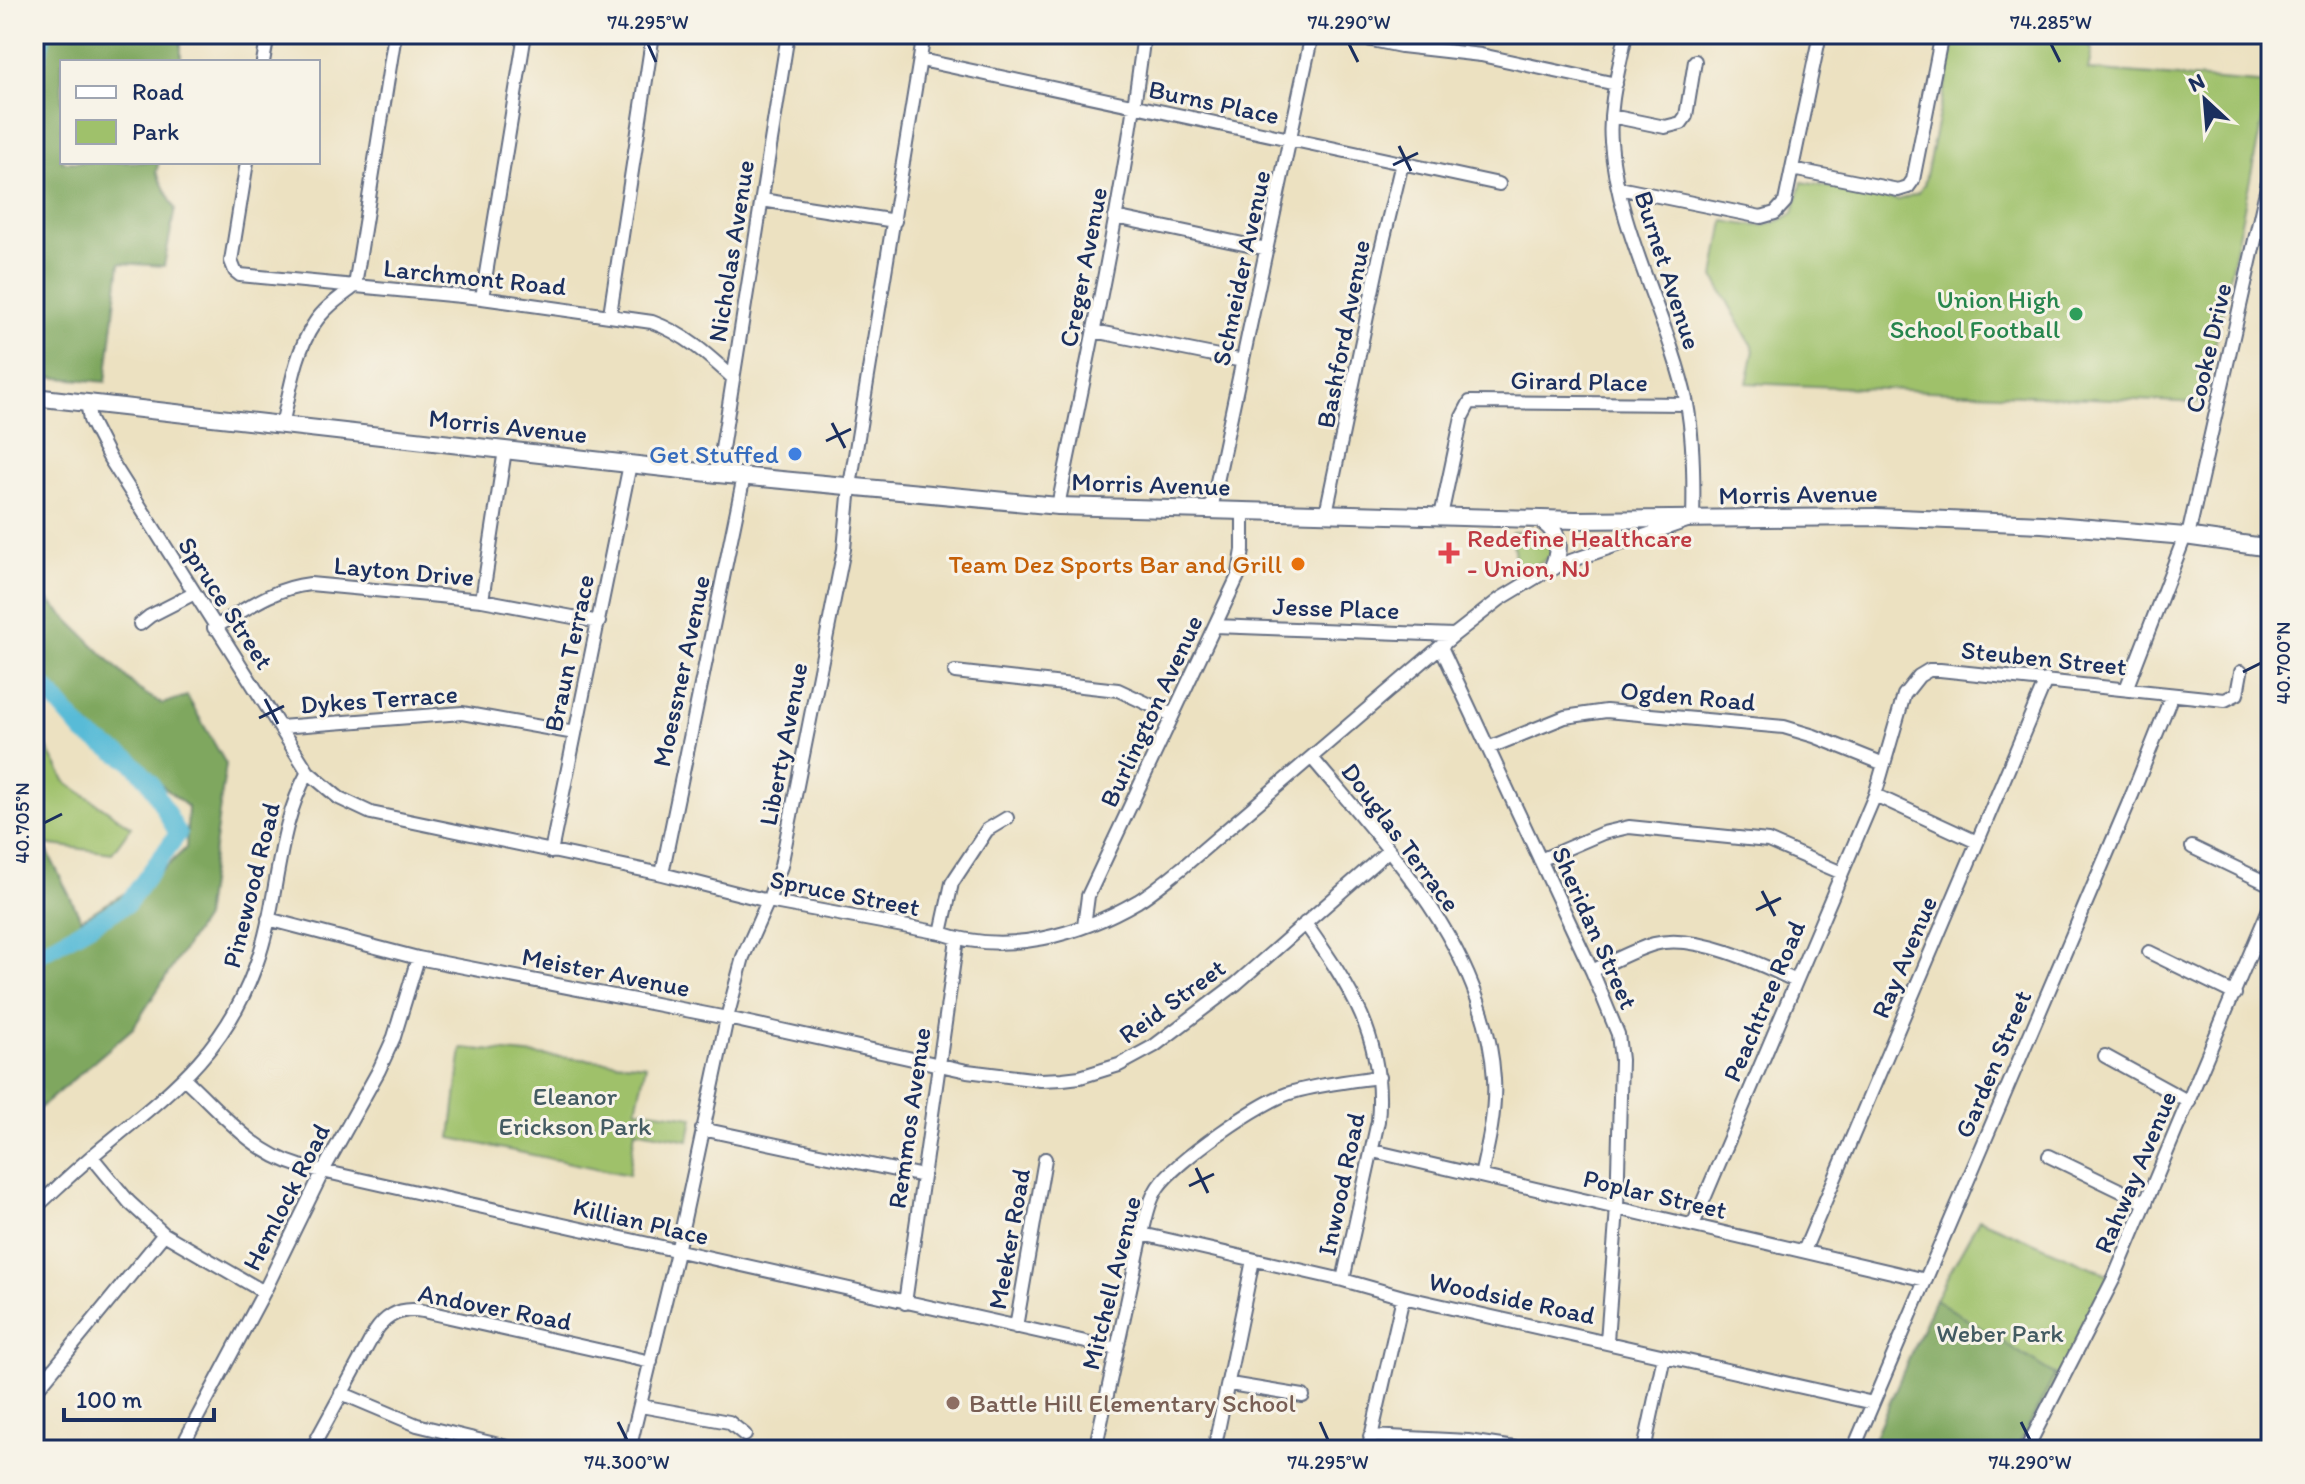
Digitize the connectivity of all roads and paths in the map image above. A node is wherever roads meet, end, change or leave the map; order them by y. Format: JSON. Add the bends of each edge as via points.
{"nodes":[{"id":1,"x":268,"y":34,"type":"edge"},
{"id":2,"x":395,"y":34,"type":"edge"},
{"id":3,"x":525,"y":34,"type":"edge"},
{"id":4,"x":653,"y":34,"type":"edge"},
{"id":5,"x":788,"y":34,"type":"edge"},
{"id":6,"x":924,"y":34,"type":"edge"},
{"id":7,"x":1144,"y":34,"type":"edge"},
{"id":8,"x":1312,"y":34,"type":"edge"},
{"id":9,"x":1343,"y":34,"type":"edge"},
{"id":10,"x":1626,"y":34,"type":"edge"},
{"id":11,"x":1820,"y":34,"type":"edge"},
{"id":12,"x":1942,"y":34,"type":"edge"},
{"id":13,"x":263,"y":60,"type":"edge"},
{"id":14,"x":921,"y":60,"type":"junction"},
{"id":15,"x":1695,"y":61,"type":"dead end"},
{"id":16,"x":1616,"y":84,"type":"junction"},
{"id":17,"x":1134,"y":107,"type":"junction"},
{"id":18,"x":1611,"y":116,"type":"junction"},
{"id":19,"x":1291,"y":140,"type":"junction"},
{"id":20,"x":1402,"y":163,"type":"junction"},
{"id":21,"x":247,"y":164,"type":"edge"},
{"id":22,"x":1792,"y":169,"type":"junction"},
{"id":23,"x":2271,"y":169,"type":"edge"},
{"id":24,"x":1499,"y":184,"type":"dead end"},
{"id":25,"x":1619,"y":188,"type":"junction"},
{"id":26,"x":762,"y":200,"type":"junction"},
{"id":27,"x":1115,"y":217,"type":"junction"},
{"id":28,"x":895,"y":221,"type":"junction"},
{"id":29,"x":1267,"y":249,"type":"junction"},
{"id":30,"x":355,"y":286,"type":"junction"},
{"id":31,"x":482,"y":298,"type":"junction"},
{"id":32,"x":610,"y":314,"type":"junction"},
{"id":33,"x":1094,"y":331,"type":"junction"},
{"id":34,"x":1243,"y":361,"type":"junction"},
{"id":35,"x":733,"y":378,"type":"junction"},
{"id":36,"x":34,"y":397,"type":"edge"},
{"id":37,"x":87,"y":402,"type":"junction"},
{"id":38,"x":1687,"y":404,"type":"junction"},
{"id":39,"x":282,"y":425,"type":"junction"},
{"id":40,"x":505,"y":450,"type":"junction"},
{"id":41,"x":630,"y":464,"type":"junction"},
{"id":42,"x":718,"y":474,"type":"junction"},
{"id":43,"x":744,"y":476,"type":"junction"},
{"id":44,"x":850,"y":486,"type":"junction"},
{"id":45,"x":1058,"y":506,"type":"junction"},
{"id":46,"x":1211,"y":510,"type":"junction"},
{"id":47,"x":1243,"y":511,"type":"junction"},
{"id":48,"x":1326,"y":513,"type":"junction"},
{"id":49,"x":1441,"y":516,"type":"junction"},
{"id":50,"x":1539,"y":519,"type":"junction"},
{"id":51,"x":1693,"y":519,"type":"junction"},
{"id":52,"x":2186,"y":536,"type":"junction"},
{"id":53,"x":2271,"y":548,"type":"edge"},
{"id":54,"x":1553,"y":567,"type":"junction"},
{"id":55,"x":193,"y":594,"type":"junction"},
{"id":56,"x":482,"y":600,"type":"junction"},
{"id":57,"x":599,"y":622,"type":"junction"},
{"id":58,"x":140,"y":624,"type":"dead end"},
{"id":59,"x":1215,"y":626,"type":"junction"},
{"id":60,"x":214,"y":628,"type":"junction"},
{"id":61,"x":1454,"y":635,"type":"junction"},
{"id":62,"x":1441,"y":647,"type":"junction"},
{"id":63,"x":955,"y":672,"type":"dead end"},
{"id":64,"x":2241,"y":672,"type":"dead end"},
{"id":65,"x":2046,"y":680,"type":"junction"},
{"id":66,"x":2126,"y":689,"type":"junction"},
{"id":67,"x":2172,"y":695,"type":"junction"},
{"id":68,"x":1172,"y":715,"type":"junction"},
{"id":69,"x":280,"y":727,"type":"junction"},
{"id":70,"x":575,"y":733,"type":"junction"},
{"id":71,"x":1488,"y":748,"type":"junction"},
{"id":72,"x":1312,"y":758,"type":"junction"},
{"id":73,"x":1884,"y":764,"type":"junction"},
{"id":74,"x":308,"y":772,"type":"junction"},
{"id":75,"x":1875,"y":795,"type":"junction"},
{"id":76,"x":1007,"y":818,"type":"dead end"},
{"id":77,"x":1977,"y":842,"type":"junction"},
{"id":78,"x":2192,"y":847,"type":"dead end"},
{"id":79,"x":1389,"y":850,"type":"junction"},
{"id":80,"x":551,"y":852,"type":"junction"},
{"id":81,"x":1540,"y":860,"type":"junction"},
{"id":82,"x":1842,"y":873,"type":"junction"},
{"id":83,"x":662,"y":874,"type":"junction"},
{"id":84,"x":2271,"y":885,"type":"edge"},
{"id":85,"x":768,"y":901,"type":"junction"},
{"id":86,"x":2271,"y":904,"type":"edge"},
{"id":87,"x":268,"y":919,"type":"junction"},
{"id":88,"x":1305,"y":923,"type":"junction"},
{"id":89,"x":1084,"y":926,"type":"junction"},
{"id":90,"x":941,"y":933,"type":"junction"},
{"id":91,"x":957,"y":939,"type":"junction"},
{"id":92,"x":2149,"y":952,"type":"dead end"},
{"id":93,"x":418,"y":958,"type":"junction"},
{"id":94,"x":1592,"y":971,"type":"junction"},
{"id":95,"x":1796,"y":981,"type":"junction"},
{"id":96,"x":2235,"y":994,"type":"junction"},
{"id":97,"x":727,"y":1018,"type":"junction"},
{"id":98,"x":2105,"y":1056,"type":"dead end"},
{"id":99,"x":938,"y":1063,"type":"junction"},
{"id":100,"x":1379,"y":1077,"type":"junction"},
{"id":101,"x":185,"y":1079,"type":"junction"},
{"id":102,"x":2189,"y":1102,"type":"junction"},
{"id":103,"x":702,"y":1129,"type":"junction"},
{"id":104,"x":1373,"y":1151,"type":"junction"},
{"id":105,"x":2049,"y":1156,"type":"dead end"},
{"id":106,"x":92,"y":1157,"type":"junction"},
{"id":107,"x":1045,"y":1159,"type":"dead end"},
{"id":108,"x":323,"y":1171,"type":"junction"},
{"id":109,"x":923,"y":1176,"type":"junction"},
{"id":110,"x":1481,"y":1176,"type":"junction"},
{"id":111,"x":2146,"y":1203,"type":"junction"},
{"id":112,"x":1617,"y":1208,"type":"junction"},
{"id":113,"x":34,"y":1209,"type":"edge"},
{"id":114,"x":1693,"y":1225,"type":"junction"},
{"id":115,"x":164,"y":1234,"type":"junction"},
{"id":116,"x":1142,"y":1234,"type":"junction"},
{"id":117,"x":1804,"y":1251,"type":"junction"},
{"id":118,"x":677,"y":1252,"type":"junction"},
{"id":119,"x":1253,"y":1260,"type":"junction"},
{"id":120,"x":1343,"y":1280,"type":"junction"},
{"id":121,"x":1926,"y":1280,"type":"junction"},
{"id":122,"x":264,"y":1292,"type":"junction"},
{"id":123,"x":1403,"y":1297,"type":"junction"},
{"id":124,"x":905,"y":1303,"type":"junction"},
{"id":125,"x":1016,"y":1327,"type":"junction"},
{"id":126,"x":1607,"y":1341,"type":"junction"},
{"id":127,"x":1117,"y":1349,"type":"junction"},
{"id":128,"x":1664,"y":1356,"type":"junction"},
{"id":129,"x":651,"y":1362,"type":"junction"},
{"id":130,"x":1230,"y":1384,"type":"junction"},
{"id":131,"x":34,"y":1393,"type":"edge"},
{"id":132,"x":341,"y":1393,"type":"junction"},
{"id":133,"x":1303,"y":1396,"type":"dead end"},
{"id":134,"x":1873,"y":1403,"type":"junction"},
{"id":135,"x":641,"y":1406,"type":"junction"},
{"id":136,"x":745,"y":1435,"type":"dead end"},
{"id":137,"x":1370,"y":1436,"type":"junction"},
{"id":138,"x":180,"y":1450,"type":"edge"},
{"id":139,"x":311,"y":1450,"type":"edge"},
{"id":140,"x":519,"y":1450,"type":"edge"},
{"id":141,"x":629,"y":1450,"type":"edge"},
{"id":142,"x":1095,"y":1450,"type":"edge"},
{"id":143,"x":1214,"y":1450,"type":"edge"},
{"id":144,"x":1368,"y":1450,"type":"edge"},
{"id":145,"x":1528,"y":1450,"type":"edge"},
{"id":146,"x":1644,"y":1450,"type":"edge"},
{"id":147,"x":1853,"y":1450,"type":"edge"},
{"id":148,"x":2026,"y":1450,"type":"edge"}],
"edges":[{"from":1,"to":13,"type":"street"},
{"from":2,"to":30,"type":"street"},
{"from":3,"to":31,"type":"street"},
{"from":4,"to":32,"type":"street"},
{"from":5,"to":26,"type":"street","name":"Nicholas Avenue"},
{"from":6,"to":14,"type":"street","name":"Liberty Avenue"},
{"from":7,"to":17,"type":"street","name":"Creger Avenue"},
{"from":8,"to":19,"type":"street","name":"Schneider Avenue"},
{"from":9,"to":16,"type":"street","via":[[1481,55]]},
{"from":10,"to":16,"type":"street","name":"Burnet Avenue"},
{"from":11,"to":22,"type":"street"},
{"from":12,"to":22,"type":"street","via":[[1908,187],[1898,190]]},
{"from":14,"to":17,"type":"street","name":"Burns Place"},
{"from":14,"to":28,"type":"street","name":"Liberty Avenue"},
{"from":15,"to":18,"type":"street","via":[[1686,116],[1678,125]]},
{"from":16,"to":18,"type":"street","name":"Burnet Avenue"},
{"from":17,"to":19,"type":"street","name":"Burns Place"},
{"from":17,"to":27,"type":"street","name":"Creger Avenue"},
{"from":18,"to":25,"type":"street","name":"Burnet Avenue"},
{"from":19,"to":20,"type":"street","name":"Burns Place"},
{"from":19,"to":29,"type":"street","name":"Schneider Avenue"},
{"from":20,"to":24,"type":"street","name":"Burns Place"},
{"from":20,"to":48,"type":"street","name":"Bashford Avenue"},
{"from":21,"to":30,"type":"street","via":[[231,261],[235,271]]},
{"from":22,"to":25,"type":"street","via":[[1785,202],[1775,213],[1761,217]]},
{"from":23,"to":52,"type":"street","name":"Cooke Drive"},
{"from":25,"to":38,"type":"street","name":"Burnet Avenue"},
{"from":26,"to":28,"type":"street"},
{"from":26,"to":35,"type":"street","name":"Nicholas Avenue"},
{"from":27,"to":29,"type":"street"},
{"from":27,"to":33,"type":"street","name":"Creger Avenue"},
{"from":28,"to":44,"type":"street","name":"Liberty Avenue"},
{"from":29,"to":34,"type":"street","name":"Schneider Avenue"},
{"from":30,"to":31,"type":"street","name":"Larchmont Road"},
{"from":30,"to":39,"type":"street","name":"Larchmont Road","via":[[314,323]]},
{"from":31,"to":32,"type":"street","name":"Larchmont Road"},
{"from":32,"to":35,"type":"street","name":"Larchmont Road","via":[[675,332]]},
{"from":33,"to":34,"type":"street"},
{"from":33,"to":45,"type":"street","name":"Creger Avenue"},
{"from":34,"to":46,"type":"street","name":"Schneider Avenue"},
{"from":35,"to":42,"type":"street","name":"Nicholas Avenue"},
{"from":36,"to":37,"type":"main road","name":"Morris Avenue"},
{"from":37,"to":39,"type":"main road","name":"Morris Avenue"},
{"from":37,"to":55,"type":"street","name":"Spruce Street","via":[[110,459]]},
{"from":38,"to":49,"type":"street","name":"Girard Place","via":[[1470,402],[1462,417]]},
{"from":38,"to":51,"type":"street","name":"Burnet Avenue"},
{"from":39,"to":40,"type":"main road","name":"Morris Avenue"},
{"from":40,"to":41,"type":"main road","name":"Morris Avenue"},
{"from":40,"to":56,"type":"street"},
{"from":41,"to":42,"type":"main road","name":"Morris Avenue"},
{"from":41,"to":57,"type":"street","name":"Braun Terrace"},
{"from":42,"to":43,"type":"main road","name":"Morris Avenue"},
{"from":43,"to":44,"type":"main road","name":"Morris Avenue"},
{"from":43,"to":83,"type":"street","name":"Moessner Avenue"},
{"from":44,"to":45,"type":"main road","name":"Morris Avenue"},
{"from":44,"to":85,"type":"street","name":"Liberty Avenue","via":[[844,549],[781,866]]},
{"from":45,"to":46,"type":"main road","name":"Morris Avenue"},
{"from":46,"to":47,"type":"main road","name":"Morris Avenue"},
{"from":47,"to":48,"type":"main road","name":"Morris Avenue"},
{"from":47,"to":59,"type":"street","name":"Burlington Avenue","via":[[1239,574]]},
{"from":48,"to":49,"type":"main road","name":"Morris Avenue"},
{"from":49,"to":50,"type":"main road","name":"Morris Avenue"},
{"from":50,"to":51,"type":"main road","name":"Morris Avenue"},
{"from":50,"to":54,"type":"main road","via":[[1557,537]]},
{"from":51,"to":52,"type":"main road","name":"Morris Avenue","via":[[1867,516]]},
{"from":51,"to":54,"type":"street","name":"Spruce Street"},
{"from":52,"to":53,"type":"main road","name":"Morris Avenue"},
{"from":52,"to":66,"type":"street","name":"Cooke Drive"},
{"from":54,"to":61,"type":"street","name":"Spruce Street"},
{"from":55,"to":58,"type":"street"},
{"from":55,"to":60,"type":"street","name":"Spruce Street"},
{"from":56,"to":57,"type":"street","name":"Layton Drive"},
{"from":56,"to":60,"type":"street","name":"Layton Drive","via":[[290,586]]},
{"from":57,"to":70,"type":"street","name":"Braun Terrace"},
{"from":59,"to":61,"type":"street","name":"Jesse Place"},
{"from":59,"to":68,"type":"street","name":"Burlington Avenue"},
{"from":60,"to":69,"type":"street","name":"Spruce Street"},
{"from":61,"to":62,"type":"street","name":"Spruce Street"},
{"from":62,"to":71,"type":"street","name":"Sheridan Street"},
{"from":62,"to":72,"type":"street","name":"Spruce Street"},
{"from":63,"to":68,"type":"street","via":[[1118,690]]},
{"from":64,"to":67,"type":"street","name":"Steuben Street","via":[[2237,694],[2225,700]]},
{"from":65,"to":66,"type":"street","name":"Steuben Street"},
{"from":65,"to":73,"type":"street","name":"Steuben Street","via":[[1929,670],[1904,695]]},
{"from":65,"to":77,"type":"street","name":"Ray Avenue"},
{"from":66,"to":67,"type":"street","name":"Steuben Street"},
{"from":67,"to":121,"type":"street","name":"Garden Street"},
{"from":68,"to":89,"type":"street","name":"Burlington Avenue","via":[[1088,896]]},
{"from":69,"to":70,"type":"street","name":"Dykes Terrace","via":[[462,713]]},
{"from":69,"to":74,"type":"street","name":"Spruce Street"},
{"from":70,"to":80,"type":"street","name":"Braun Terrace"},
{"from":71,"to":73,"type":"street","name":"Ogden Road","via":[[1565,717],[1606,711],[1784,727]]},
{"from":71,"to":81,"type":"street","name":"Sheridan Street"},
{"from":72,"to":79,"type":"street","name":"Douglas Terrace"},
{"from":72,"to":89,"type":"street","name":"Spruce Street","via":[[1140,900]]},
{"from":73,"to":75,"type":"street","name":"Peachtree Road"},
{"from":74,"to":80,"type":"street","name":"Spruce Street","via":[[339,798],[371,813]]},
{"from":74,"to":87,"type":"street","name":"Pinewood Road","via":[[290,812]]},
{"from":75,"to":77,"type":"street"},
{"from":75,"to":82,"type":"street","name":"Peachtree Road"},
{"from":76,"to":90,"type":"street","via":[[987,830],[952,883]]},
{"from":77,"to":117,"type":"street","name":"Ray Avenue"},
{"from":78,"to":84,"type":"street"},
{"from":79,"to":88,"type":"street","name":"Reid Street"},
{"from":79,"to":110,"type":"street","name":"Douglas Terrace","via":[[1454,947],[1489,1038],[1493,1111]]},
{"from":80,"to":83,"type":"street","name":"Spruce Street"},
{"from":81,"to":82,"type":"street","via":[[1629,827],[1768,841]]},
{"from":81,"to":94,"type":"street","name":"Sheridan Street"},
{"from":82,"to":95,"type":"street","name":"Peachtree Road"},
{"from":83,"to":85,"type":"street","name":"Spruce Street"},
{"from":85,"to":90,"type":"street","name":"Spruce Street"},
{"from":85,"to":97,"type":"street","name":"Liberty Avenue","via":[[743,957]]},
{"from":86,"to":96,"type":"street","name":"Rahway Avenue"},
{"from":87,"to":93,"type":"street","name":"Meister Avenue"},
{"from":87,"to":101,"type":"street","name":"Pinewood Road","via":[[246,992],[215,1045]]},
{"from":88,"to":99,"type":"street","name":"Reid Street","via":[[1236,984],[1154,1046],[1119,1065],[1080,1077],[1040,1080]]},
{"from":88,"to":100,"type":"street","name":"Inwood Road","via":[[1356,1000]]},
{"from":89,"to":91,"type":"street","name":"Spruce Street","via":[[1010,944]]},
{"from":90,"to":91,"type":"street","name":"Spruce Street"},
{"from":91,"to":99,"type":"street","name":"Remmos Avenue"},
{"from":92,"to":96,"type":"street"},
{"from":93,"to":97,"type":"street","name":"Meister Avenue"},
{"from":93,"to":108,"type":"street","name":"Hemlock Road","via":[[394,1037]]},
{"from":94,"to":95,"type":"street","via":[[1658,943],[1691,944],[1738,956]]},
{"from":94,"to":112,"type":"street","name":"Sheridan Street","via":[[1611,1012],[1621,1060]]},
{"from":95,"to":114,"type":"street","name":"Peachtree Road"},
{"from":96,"to":102,"type":"street","name":"Rahway Avenue"},
{"from":97,"to":99,"type":"street","name":"Meister Avenue"},
{"from":97,"to":103,"type":"street","name":"Liberty Avenue"},
{"from":98,"to":102,"type":"street"},
{"from":99,"to":109,"type":"street","name":"Remmos Avenue"},
{"from":100,"to":104,"type":"street","name":"Inwood Road"},
{"from":100,"to":116,"type":"street","name":"Mitchell Avenue","via":[[1268,1101],[1171,1172],[1149,1205]]},
{"from":101,"to":106,"type":"street","name":"Pinewood Road"},
{"from":101,"to":108,"type":"street","name":"Killian Place","via":[[272,1156]]},
{"from":102,"to":111,"type":"street","name":"Rahway Avenue"},
{"from":103,"to":109,"type":"street"},
{"from":103,"to":118,"type":"street","name":"Liberty Avenue"},
{"from":104,"to":110,"type":"street","name":"Poplar Street"},
{"from":104,"to":120,"type":"street","name":"Inwood Road"},
{"from":105,"to":111,"type":"street"},
{"from":106,"to":113,"type":"street","name":"Pinewood Road"},
{"from":106,"to":115,"type":"street"},
{"from":107,"to":125,"type":"street","name":"Meeker Road"},
{"from":108,"to":118,"type":"street","name":"Killian Place"},
{"from":108,"to":122,"type":"street","name":"Hemlock Road"},
{"from":109,"to":124,"type":"street","name":"Remmos Avenue"},
{"from":110,"to":112,"type":"street","name":"Poplar Street"},
{"from":111,"to":148,"type":"street","name":"Rahway Avenue"},
{"from":112,"to":114,"type":"street","name":"Poplar Street"},
{"from":112,"to":126,"type":"street","name":"Sheridan Street"},
{"from":114,"to":117,"type":"street","name":"Poplar Street"},
{"from":115,"to":122,"type":"street"},
{"from":115,"to":131,"type":"street"},
{"from":116,"to":119,"type":"street","name":"Woodside Road"},
{"from":116,"to":127,"type":"street","name":"Mitchell Avenue"},
{"from":117,"to":121,"type":"street","name":"Poplar Street"},
{"from":118,"to":124,"type":"street","name":"Killian Place"},
{"from":118,"to":129,"type":"street","name":"Liberty Avenue"},
{"from":119,"to":120,"type":"street","name":"Woodside Road"},
{"from":119,"to":130,"type":"street"},
{"from":120,"to":123,"type":"street","name":"Woodside Road"},
{"from":121,"to":134,"type":"street","name":"Garden Street"},
{"from":122,"to":138,"type":"street","name":"Hemlock Road"},
{"from":123,"to":126,"type":"street","name":"Woodside Road"},
{"from":123,"to":137,"type":"street"},
{"from":124,"to":125,"type":"street","name":"Killian Place"},
{"from":125,"to":127,"type":"street","name":"Killian Place"},
{"from":126,"to":128,"type":"street","name":"Woodside Road"},
{"from":127,"to":142,"type":"street","name":"Mitchell Avenue"},
{"from":128,"to":134,"type":"street","name":"Woodside Road"},
{"from":128,"to":146,"type":"street"},
{"from":129,"to":132,"type":"street","name":"Andover Road","via":[[415,1309],[393,1314],[380,1325]]},
{"from":129,"to":135,"type":"street","name":"Liberty Avenue"},
{"from":130,"to":133,"type":"street"},
{"from":130,"to":143,"type":"street"},
{"from":132,"to":139,"type":"street","name":"Andover Road"},
{"from":132,"to":140,"type":"street","via":[[417,1425]]},
{"from":134,"to":147,"type":"street","name":"Garden Street"},
{"from":135,"to":136,"type":"street","via":[[729,1422]]},
{"from":135,"to":141,"type":"street","name":"Liberty Avenue"},
{"from":137,"to":144,"type":"street"},
{"from":137,"to":145,"type":"street"}]}
